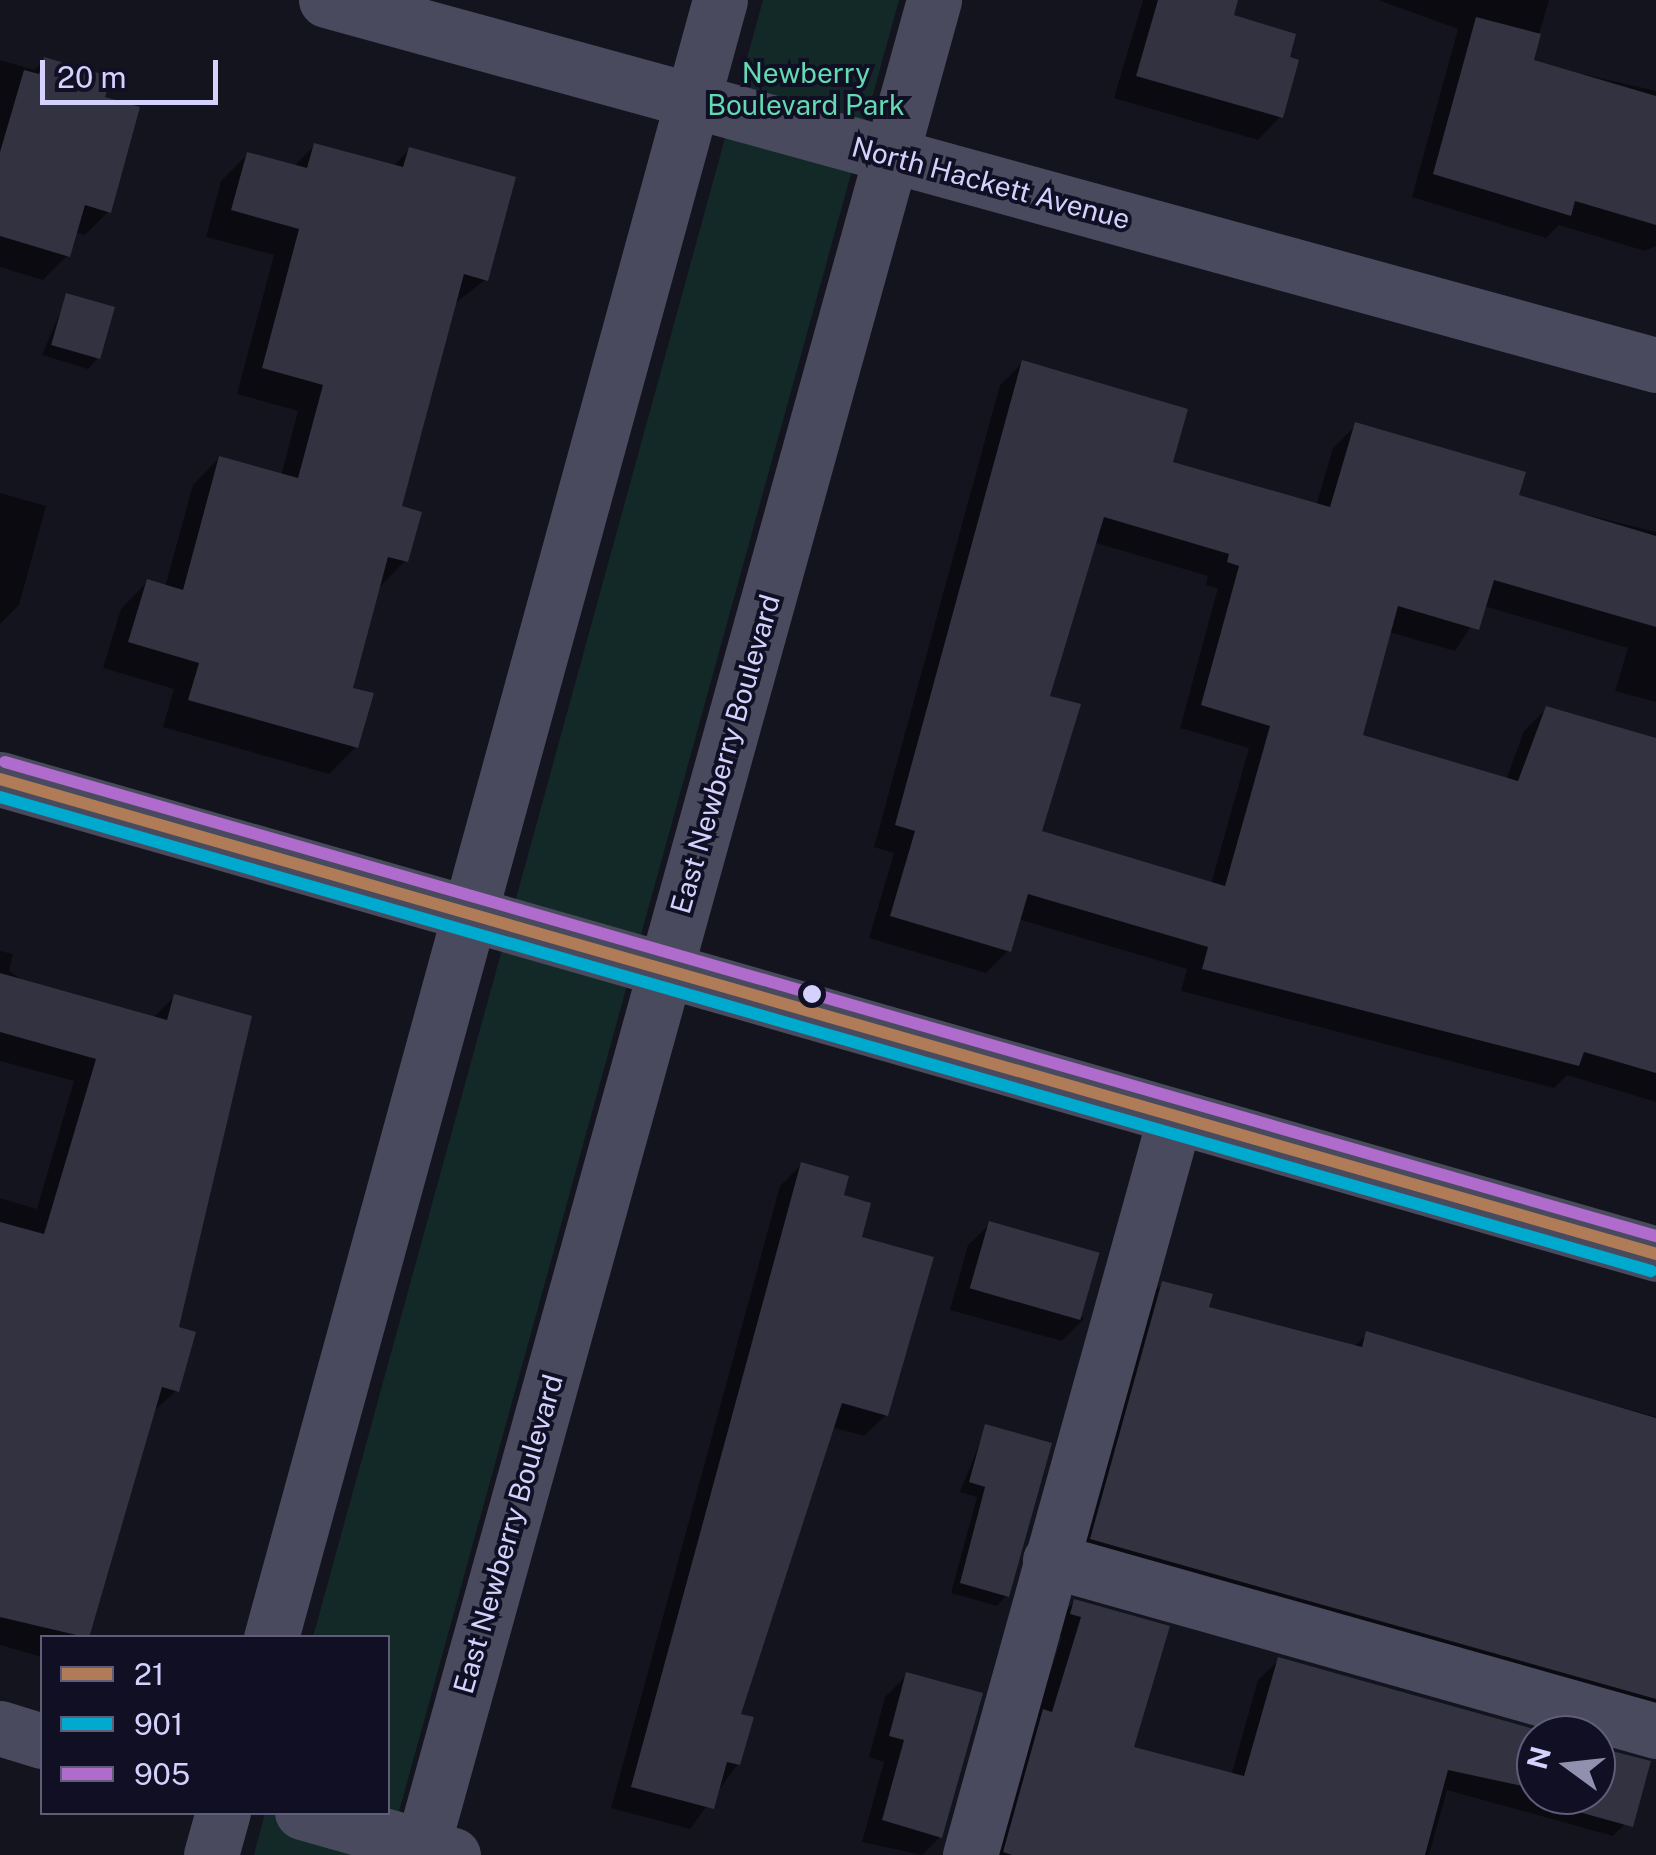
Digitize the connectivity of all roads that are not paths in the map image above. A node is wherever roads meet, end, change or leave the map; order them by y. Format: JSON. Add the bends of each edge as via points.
{"nodes":[{"id":1,"x":326,"y":0,"type":"edge"},
{"id":2,"x":720,"y":0,"type":"edge"},
{"id":3,"x":934,"y":0,"type":"edge"},
{"id":4,"x":692,"y":100,"type":"junction"},
{"id":5,"x":892,"y":156,"type":"junction"},
{"id":6,"x":1656,"y":365,"type":"edge"},
{"id":7,"x":0,"y":779,"type":"edge"},
{"id":8,"x":470,"y":914,"type":"junction"},
{"id":9,"x":666,"y":969,"type":"junction"},
{"id":10,"x":1175,"y":1117,"type":"junction"},
{"id":11,"x":1656,"y":1254,"type":"edge"},
{"id":12,"x":1050,"y":1560,"type":"junction"},
{"id":13,"x":272,"y":1635,"type":"edge"},
{"id":14,"x":0,"y":1728,"type":"edge"},
{"id":15,"x":1656,"y":1731,"type":"edge"},
{"id":16,"x":40,"y":1740,"type":"edge"},
{"id":17,"x":222,"y":1815,"type":"edge"},
{"id":18,"x":312,"y":1815,"type":"edge"},
{"id":19,"x":432,"y":1852,"type":"edge"},
{"id":20,"x":212,"y":1855,"type":"edge"},
{"id":21,"x":970,"y":1855,"type":"edge"}],
"edges":[{"from":1,"to":4,"type":"street","name":"North Hackett Avenue"},
{"from":2,"to":4,"type":"street"},
{"from":3,"to":5,"type":"street","name":"East Newberry Boulevard"},
{"from":4,"to":5,"type":"street","name":"North Hackett Avenue"},
{"from":4,"to":8,"type":"street"},
{"from":5,"to":6,"type":"street","name":"North Hackett Avenue"},
{"from":5,"to":9,"type":"street","name":"East Newberry Boulevard"},
{"from":7,"to":8,"type":"street"},
{"from":8,"to":9,"type":"street"},
{"from":8,"to":13,"type":"street"},
{"from":9,"to":10,"type":"street"},
{"from":9,"to":19,"type":"street","name":"East Newberry Boulevard"},
{"from":10,"to":11,"type":"street"},
{"from":10,"to":12,"type":"street"},
{"from":12,"to":15,"type":"street"},
{"from":12,"to":21,"type":"street"},
{"from":14,"to":16,"type":"street"},
{"from":17,"to":20,"type":"street"},
{"from":18,"to":19,"type":"street"}]}
